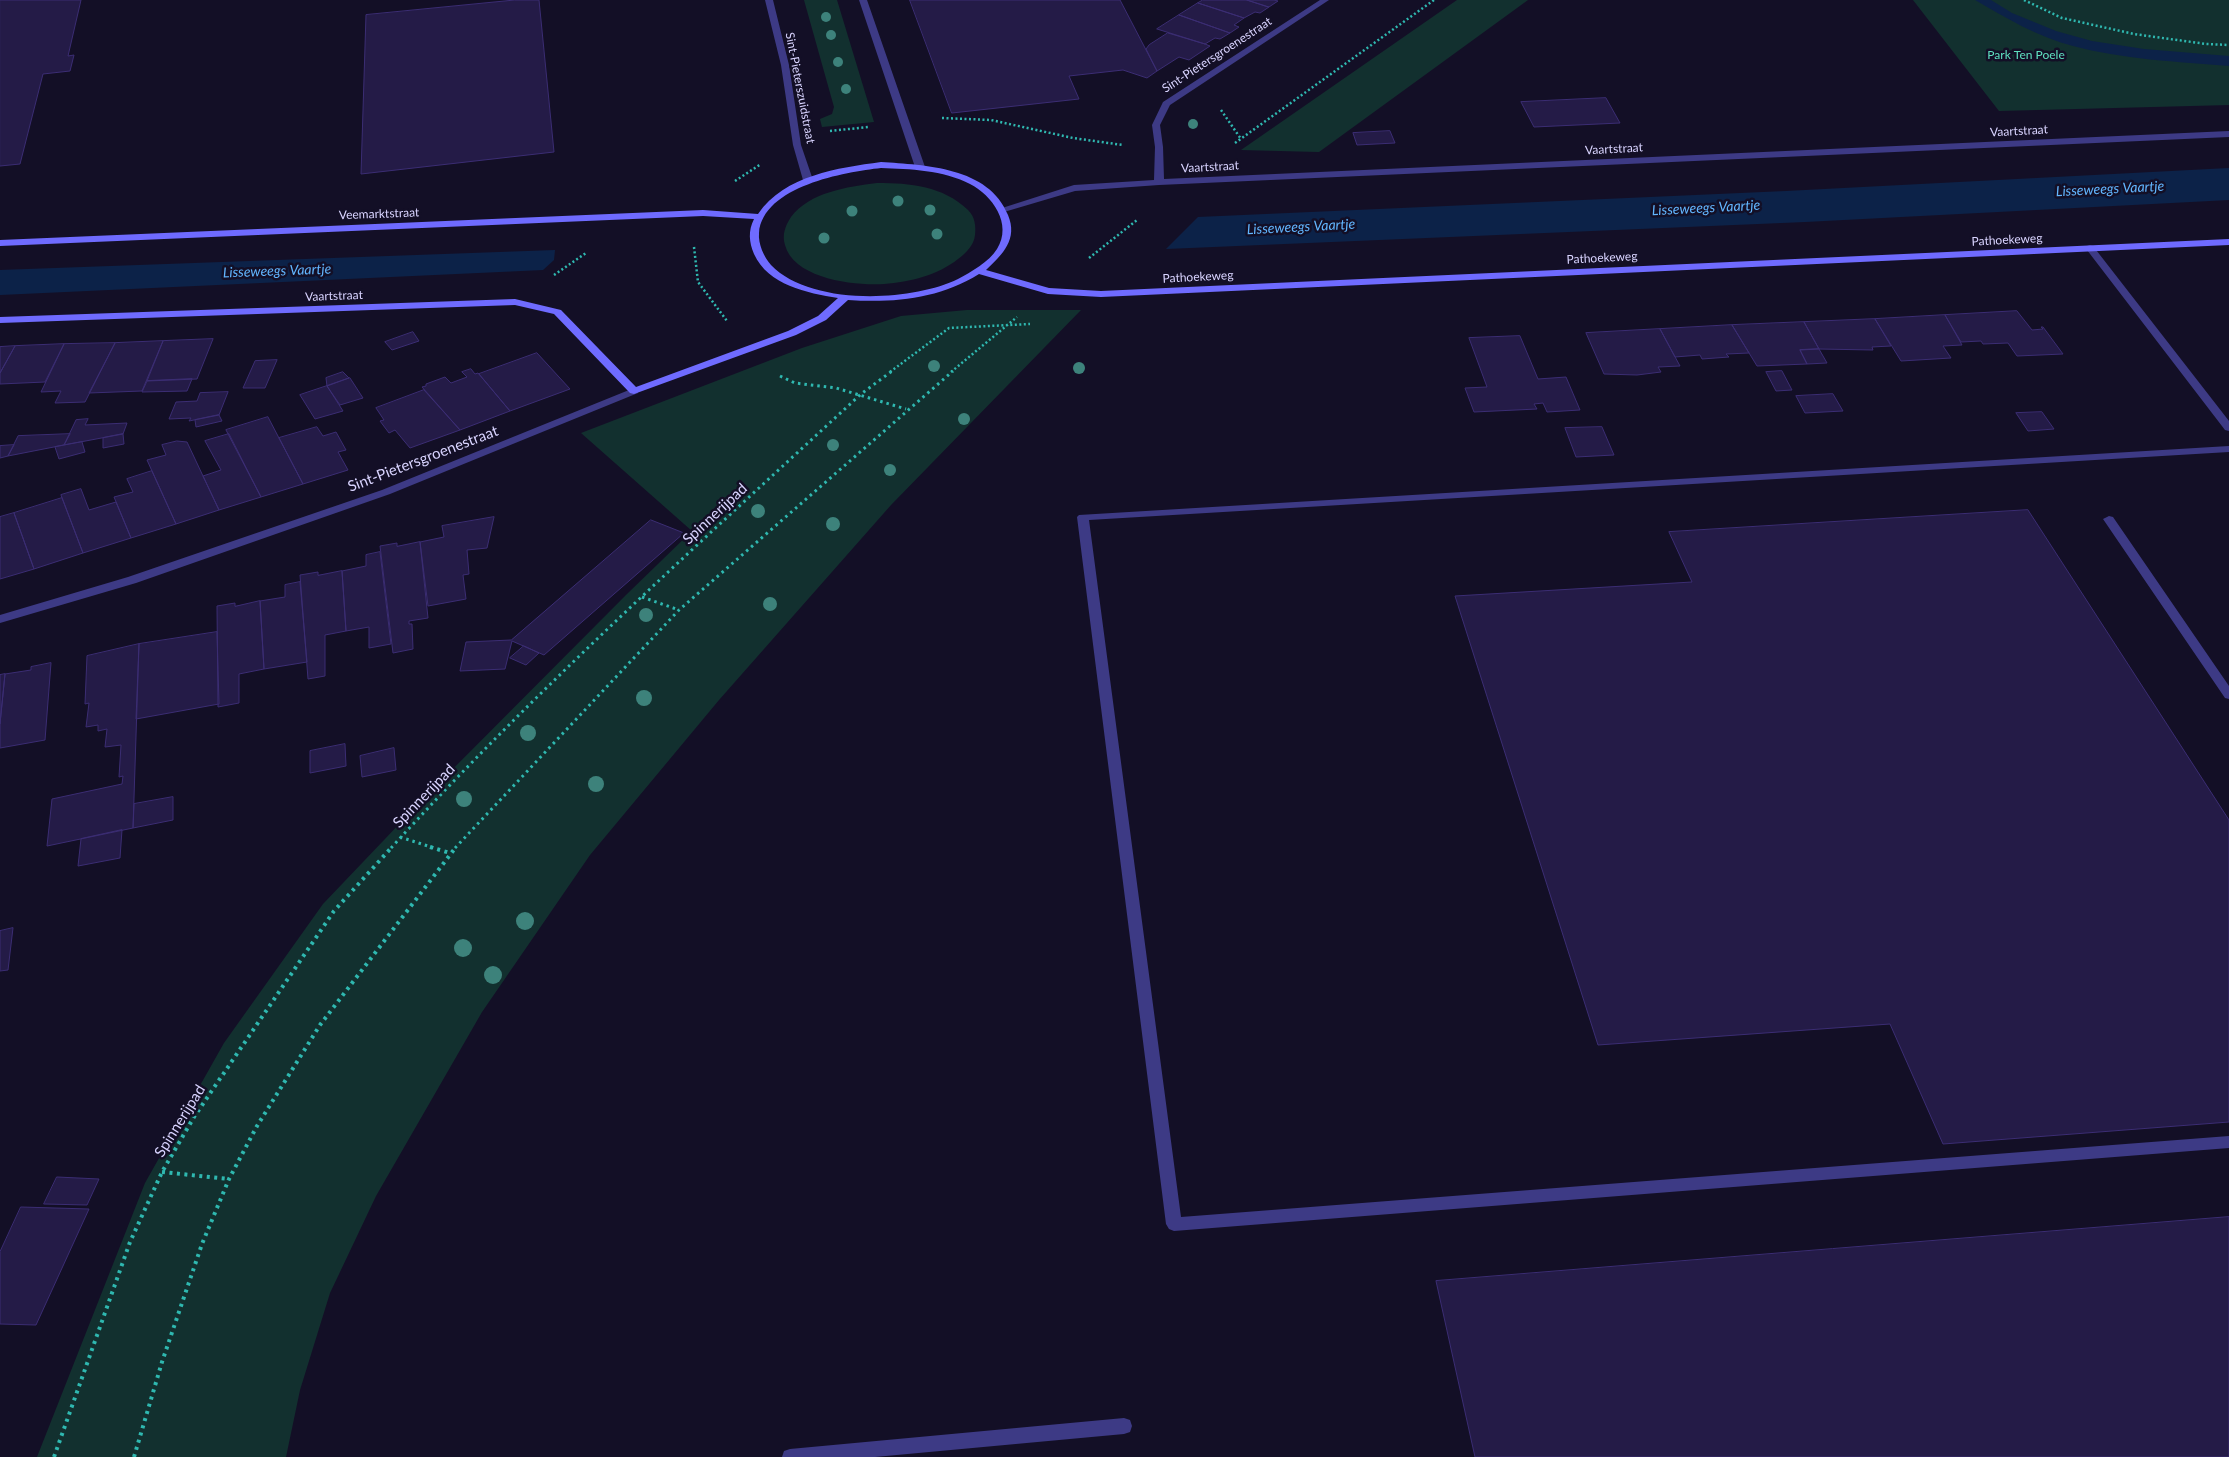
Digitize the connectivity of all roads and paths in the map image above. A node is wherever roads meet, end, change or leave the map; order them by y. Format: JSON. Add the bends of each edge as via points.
{"nodes":[{"id":1,"x":769,"y":0,"type":"edge"},
{"id":2,"x":863,"y":0,"type":"edge"},
{"id":3,"x":1325,"y":0,"type":"edge"},
{"id":4,"x":1434,"y":0,"type":"edge"},
{"id":5,"x":2024,"y":0,"type":"edge"},
{"id":6,"x":2229,"y":45,"type":"edge"},
{"id":7,"x":905,"y":123,"type":"junction"},
{"id":8,"x":2229,"y":134,"type":"edge"},
{"id":9,"x":1233,"y":144,"type":"dead end"},
{"id":10,"x":1159,"y":147,"type":"junction"},
{"id":11,"x":920,"y":167,"type":"junction"},
{"id":12,"x":808,"y":180,"type":"junction"},
{"id":13,"x":1159,"y":182,"type":"junction"},
{"id":14,"x":1004,"y":209,"type":"junction"},
{"id":15,"x":703,"y":213,"type":"junction"},
{"id":16,"x":640,"y":216,"type":"junction"},
{"id":17,"x":759,"y":217,"type":"junction"},
{"id":18,"x":2229,"y":242,"type":"edge"},
{"id":19,"x":0,"y":243,"type":"edge"},
{"id":20,"x":2090,"y":248,"type":"junction"},
{"id":21,"x":979,"y":271,"type":"junction"},
{"id":22,"x":844,"y":298,"type":"junction"},
{"id":23,"x":515,"y":302,"type":"junction"},
{"id":24,"x":0,"y":320,"type":"edge"},
{"id":25,"x":748,"y":348,"type":"junction"},
{"id":26,"x":634,"y":391,"type":"junction"},
{"id":27,"x":862,"y":394,"type":"junction"},
{"id":28,"x":907,"y":409,"type":"junction"},
{"id":29,"x":2229,"y":428,"type":"edge"},
{"id":30,"x":2229,"y":448,"type":"edge"},
{"id":31,"x":2109,"y":519,"type":"dead end"},
{"id":32,"x":642,"y":597,"type":"junction"},
{"id":33,"x":679,"y":610,"type":"junction"},
{"id":34,"x":0,"y":619,"type":"edge"},
{"id":35,"x":2229,"y":695,"type":"edge"},
{"id":36,"x":400,"y":837,"type":"junction"},
{"id":37,"x":450,"y":853,"type":"junction"},
{"id":38,"x":2229,"y":1142,"type":"edge"},
{"id":39,"x":162,"y":1172,"type":"junction"},
{"id":40,"x":229,"y":1179,"type":"junction"},
{"id":41,"x":1124,"y":1426,"type":"dead end"},
{"id":42,"x":54,"y":1457,"type":"edge"},
{"id":43,"x":134,"y":1457,"type":"edge"},
{"id":44,"x":790,"y":1457,"type":"edge"}],
"edges":[{"from":1,"to":12,"type":"street","name":"Sint-Pieterszuidstraat","via":[[785,65],[797,145]]},
{"from":2,"to":7,"type":"street"},
{"from":3,"to":10,"type":"street","name":"Sint-Pietersgroenestraat","via":[[1166,104],[1156,126]]},
{"from":4,"to":9,"type":"path"},
{"from":5,"to":6,"type":"path","via":[[2062,18],[2134,34]]},
{"from":7,"to":10,"type":"path","via":[[942,118],[991,120],[1073,138]]},
{"from":7,"to":11,"type":"street"},
{"from":8,"to":13,"type":"street","name":"Vaartstraat"},
{"from":10,"to":13,"type":"street","name":"Sint-Pietersgroenestraat"},
{"from":11,"to":12,"type":"main road","via":[[881,165],[843,170]]},
{"from":11,"to":14,"type":"main road","via":[[959,176],[988,192]]},
{"from":12,"to":17,"type":"main road","via":[[778,197]]},
{"from":13,"to":14,"type":"street","name":"Vaartstraat","via":[[1074,188]]},
{"from":14,"to":21,"type":"main road","via":[[1008,230],[1000,251]]},
{"from":15,"to":16,"type":"main road","name":"Veemarktstraat"},
{"from":15,"to":17,"type":"main road","name":"Veemarktstraat"},
{"from":15,"to":25,"type":"path","via":[[693,249],[698,282]]},
{"from":16,"to":19,"type":"main road","name":"Veemarktstraat"},
{"from":16,"to":23,"type":"path"},
{"from":17,"to":22,"type":"main road","via":[[753,238],[757,251],[778,276],[808,290]]},
{"from":18,"to":20,"type":"main road","name":"Pathoekeweg"},
{"from":20,"to":21,"type":"main road","name":"Pathoekeweg","via":[[1101,294],[1048,291]]},
{"from":20,"to":29,"type":"street"},
{"from":21,"to":22,"type":"main road","via":[[952,285],[918,295]]},
{"from":22,"to":25,"type":"main road","name":"Sint-Pietersgroenestraat","via":[[822,318],[792,333]]},
{"from":23,"to":24,"type":"main road","name":"Vaartstraat"},
{"from":23,"to":26,"type":"main road","name":"Vaartstraat","via":[[557,312]]},
{"from":25,"to":26,"type":"main road","name":"Sint-Pietersgroenestraat"},
{"from":25,"to":27,"type":"path","via":[[777,374],[795,383]]},
{"from":26,"to":34,"type":"street","name":"Sint-Pietersgroenestraat","via":[[386,492],[132,580]]},
{"from":27,"to":28,"type":"path"},
{"from":27,"to":28,"type":"path","name":"Spinnerijpad","via":[[949,328],[1008,325]]},
{"from":27,"to":32,"type":"path","name":"Spinnerijpad"},
{"from":28,"to":33,"type":"path"},
{"from":30,"to":38,"type":"street","via":[[1083,517],[1174,1224]]},
{"from":31,"to":35,"type":"street"},
{"from":32,"to":33,"type":"path"},
{"from":32,"to":36,"type":"path","name":"Spinnerijpad"},
{"from":33,"to":37,"type":"path"},
{"from":36,"to":37,"type":"path"},
{"from":36,"to":39,"type":"path","name":"Spinnerijpad","via":[[334,911],[194,1117]]},
{"from":37,"to":40,"type":"path","via":[[320,1025],[257,1126]]},
{"from":39,"to":40,"type":"path"},
{"from":39,"to":42,"type":"path","name":"Spinnerijpad","via":[[130,1242]]},
{"from":40,"to":43,"type":"path","via":[[202,1244]]},
{"from":41,"to":44,"type":"street"}]}
